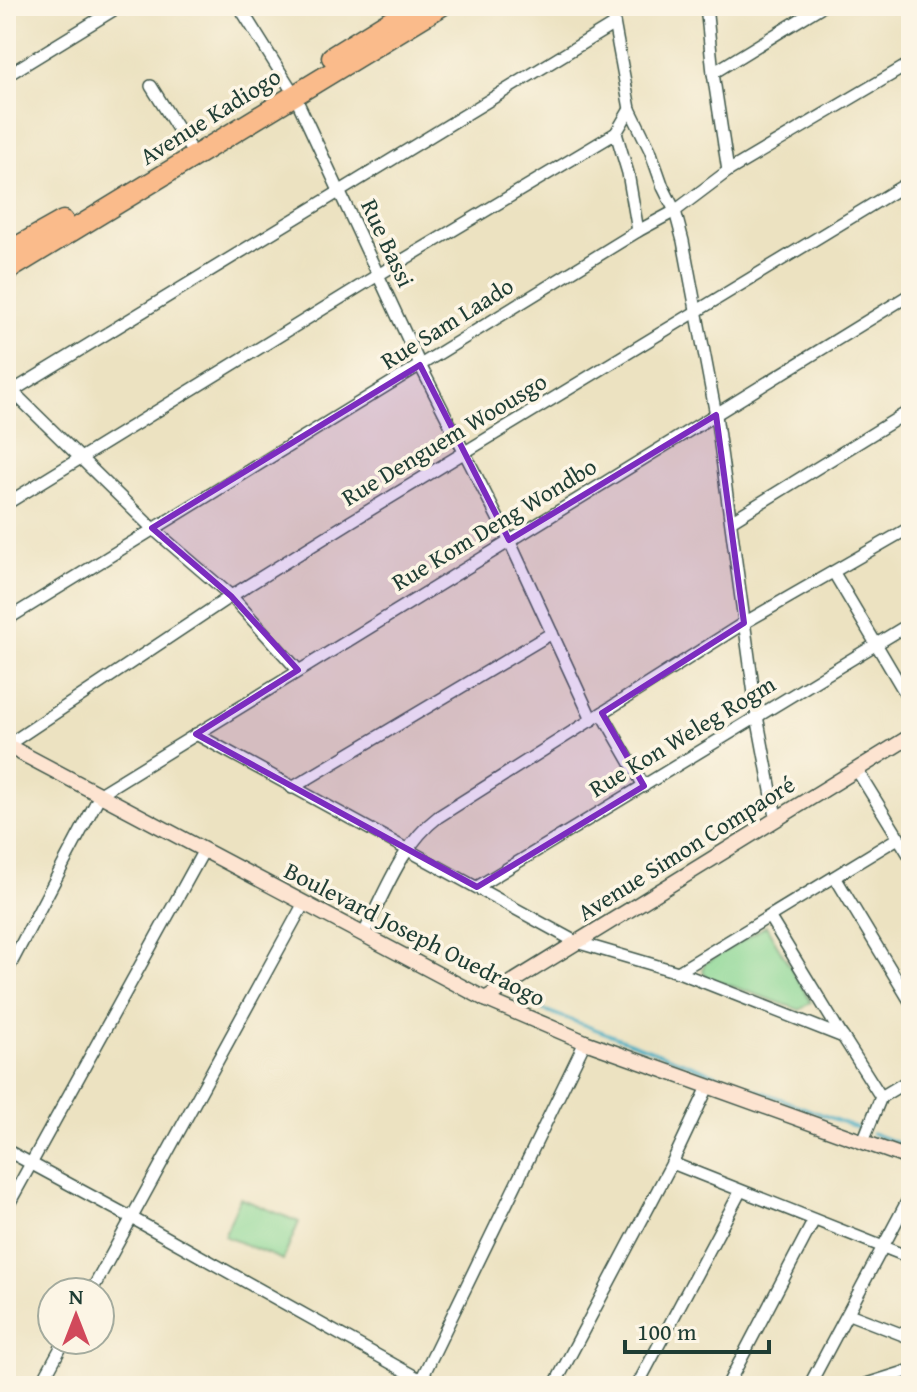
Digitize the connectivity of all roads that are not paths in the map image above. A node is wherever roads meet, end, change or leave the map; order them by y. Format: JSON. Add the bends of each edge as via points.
{"nodes":[{"id":1,"x":120,"y":6,"type":"edge"},
{"id":2,"x":239,"y":6,"type":"edge"},
{"id":3,"x":414,"y":6,"type":"edge"},
{"id":4,"x":441,"y":6,"type":"edge"},
{"id":5,"x":611,"y":6,"type":"edge"},
{"id":6,"x":706,"y":6,"type":"edge"},
{"id":7,"x":822,"y":6,"type":"edge"},
{"id":8,"x":614,"y":24,"type":"junction"},
{"id":9,"x":911,"y":63,"type":"edge"},
{"id":10,"x":713,"y":73,"type":"junction"},
{"id":11,"x":6,"y":76,"type":"edge"},
{"id":12,"x":151,"y":86,"type":"dead end"},
{"id":13,"x":291,"y":88,"type":"junction"},
{"id":14,"x":630,"y":109,"type":"junction"},
{"id":15,"x":616,"y":133,"type":"junction"},
{"id":16,"x":189,"y":147,"type":"junction"},
{"id":17,"x":728,"y":171,"type":"junction"},
{"id":18,"x":911,"y":181,"type":"edge"},
{"id":19,"x":339,"y":191,"type":"junction"},
{"id":20,"x":675,"y":211,"type":"junction"},
{"id":21,"x":638,"y":231,"type":"junction"},
{"id":22,"x":6,"y":253,"type":"edge"},
{"id":23,"x":6,"y":271,"type":"edge"},
{"id":24,"x":378,"y":275,"type":"junction"},
{"id":25,"x":911,"y":294,"type":"edge"},
{"id":26,"x":696,"y":314,"type":"junction"},
{"id":27,"x":420,"y":365,"type":"junction"},
{"id":28,"x":8,"y":391,"type":"edge"},
{"id":29,"x":911,"y":410,"type":"edge"},
{"id":30,"x":716,"y":415,"type":"junction"},
{"id":31,"x":464,"y":451,"type":"junction"},
{"id":32,"x":79,"y":459,"type":"junction"},
{"id":33,"x":6,"y":504,"type":"edge"},
{"id":34,"x":731,"y":521,"type":"junction"},
{"id":35,"x":911,"y":527,"type":"edge"},
{"id":36,"x":152,"y":528,"type":"junction"},
{"id":37,"x":509,"y":540,"type":"junction"},
{"id":38,"x":834,"y":573,"type":"junction"},
{"id":39,"x":231,"y":596,"type":"junction"},
{"id":40,"x":6,"y":620,"type":"edge"},
{"id":41,"x":744,"y":623,"type":"junction"},
{"id":42,"x":911,"y":623,"type":"edge"},
{"id":43,"x":552,"y":633,"type":"junction"},
{"id":44,"x":877,"y":644,"type":"junction"},
{"id":45,"x":298,"y":670,"type":"junction"},
{"id":46,"x":911,"y":703,"type":"edge"},
{"id":47,"x":597,"y":716,"type":"junction"},
{"id":48,"x":757,"y":716,"type":"junction"},
{"id":49,"x":196,"y":734,"type":"junction"},
{"id":50,"x":911,"y":736,"type":"edge"},
{"id":51,"x":6,"y":745,"type":"edge"},
{"id":52,"x":857,"y":770,"type":"junction"},
{"id":53,"x":644,"y":786,"type":"junction"},
{"id":54,"x":292,"y":788,"type":"junction"},
{"id":55,"x":101,"y":793,"type":"junction"},
{"id":56,"x":776,"y":817,"type":"junction"},
{"id":57,"x":898,"y":838,"type":"junction"},
{"id":58,"x":204,"y":850,"type":"junction"},
{"id":59,"x":408,"y":850,"type":"junction"},
{"id":60,"x":911,"y":858,"type":"edge"},
{"id":61,"x":835,"y":877,"type":"junction"},
{"id":62,"x":477,"y":887,"type":"junction"},
{"id":63,"x":304,"y":903,"type":"junction"},
{"id":64,"x":770,"y":918,"type":"junction"},
{"id":65,"x":363,"y":935,"type":"junction"},
{"id":66,"x":576,"y":942,"type":"junction"},
{"id":67,"x":678,"y":972,"type":"junction"},
{"id":68,"x":6,"y":973,"type":"edge"},
{"id":69,"x":485,"y":999,"type":"junction"},
{"id":70,"x":911,"y":1003,"type":"edge"},
{"id":71,"x":843,"y":1037,"type":"junction"},
{"id":72,"x":585,"y":1042,"type":"junction"},
{"id":73,"x":911,"y":1079,"type":"edge"},
{"id":74,"x":708,"y":1087,"type":"junction"},
{"id":75,"x":881,"y":1097,"type":"junction"},
{"id":76,"x":863,"y":1141,"type":"junction"},
{"id":77,"x":6,"y":1150,"type":"edge"},
{"id":78,"x":911,"y":1159,"type":"edge"},
{"id":79,"x":672,"y":1163,"type":"junction"},
{"id":80,"x":31,"y":1164,"type":"junction"},
{"id":81,"x":740,"y":1192,"type":"junction"},
{"id":82,"x":911,"y":1194,"type":"edge"},
{"id":83,"x":6,"y":1209,"type":"edge"},
{"id":84,"x":132,"y":1218,"type":"junction"},
{"id":85,"x":814,"y":1220,"type":"junction"},
{"id":86,"x":882,"y":1247,"type":"junction"},
{"id":87,"x":911,"y":1258,"type":"edge"},
{"id":88,"x":100,"y":1276,"type":"edge"},
{"id":89,"x":849,"y":1314,"type":"junction"},
{"id":90,"x":911,"y":1338,"type":"edge"},
{"id":91,"x":56,"y":1356,"type":"edge"},
{"id":92,"x":911,"y":1370,"type":"edge"},
{"id":93,"x":423,"y":1384,"type":"edge"},
{"id":94,"x":40,"y":1386,"type":"edge"},
{"id":95,"x":554,"y":1386,"type":"edge"},
{"id":96,"x":637,"y":1386,"type":"edge"},
{"id":97,"x":727,"y":1386,"type":"edge"},
{"id":98,"x":809,"y":1386,"type":"edge"},
{"id":99,"x":860,"y":1386,"type":"edge"}],
"edges":[{"from":1,"to":11,"type":"street"},
{"from":2,"to":13,"type":"street","name":"Rue Bassi"},
{"from":3,"to":13,"type":"highway","name":"Avenue Kadiogo"},
{"from":4,"to":13,"type":"highway","name":"Avenue Kadiogo"},
{"from":5,"to":8,"type":"street"},
{"from":6,"to":10,"type":"street"},
{"from":7,"to":10,"type":"street"},
{"from":8,"to":14,"type":"street"},
{"from":8,"to":19,"type":"street"},
{"from":9,"to":17,"type":"street","name":"Rue Sam Laado"},
{"from":10,"to":17,"type":"street"},
{"from":12,"to":16,"type":"street"},
{"from":13,"to":16,"type":"highway","name":"Avenue Kadiogo"},
{"from":13,"to":19,"type":"street","name":"Rue Bassi"},
{"from":13,"to":23,"type":"highway","name":"Avenue Kadiogo"},
{"from":14,"to":15,"type":"street"},
{"from":14,"to":20,"type":"street"},
{"from":15,"to":21,"type":"street"},
{"from":15,"to":24,"type":"street"},
{"from":16,"to":22,"type":"highway","name":"Avenue Kadiogo"},
{"from":17,"to":20,"type":"street","name":"Rue Sam Laado"},
{"from":18,"to":26,"type":"street","name":"Rue Denguem Woousgo"},
{"from":19,"to":24,"type":"street","name":"Rue Bassi"},
{"from":19,"to":28,"type":"street"},
{"from":20,"to":21,"type":"street","name":"Rue Sam Laado"},
{"from":20,"to":26,"type":"street"},
{"from":21,"to":27,"type":"street","name":"Rue Sam Laado"},
{"from":24,"to":27,"type":"street","name":"Rue Bassi"},
{"from":24,"to":32,"type":"street"},
{"from":25,"to":30,"type":"street","name":"Rue Kom Deng Wondbo"},
{"from":26,"to":30,"type":"street"},
{"from":26,"to":31,"type":"street","name":"Rue Denguem Woousgo"},
{"from":27,"to":31,"type":"street","name":"Rue Bassi"},
{"from":27,"to":36,"type":"street","name":"Rue Sam Laado"},
{"from":28,"to":32,"type":"street"},
{"from":29,"to":34,"type":"street"},
{"from":30,"to":34,"type":"street"},
{"from":30,"to":37,"type":"street","name":"Rue Kom Deng Wondbo"},
{"from":31,"to":37,"type":"street","name":"Rue Bassi"},
{"from":31,"to":39,"type":"street","name":"Rue Denguem Woousgo"},
{"from":32,"to":33,"type":"street"},
{"from":32,"to":36,"type":"street"},
{"from":34,"to":41,"type":"street"},
{"from":35,"to":38,"type":"street"},
{"from":36,"to":39,"type":"street"},
{"from":36,"to":40,"type":"street","name":"Rue Sam Laado"},
{"from":37,"to":43,"type":"street","name":"Rue Bassi"},
{"from":37,"to":45,"type":"street","name":"Rue Kom Deng Wondbo"},
{"from":38,"to":41,"type":"street"},
{"from":38,"to":44,"type":"street"},
{"from":39,"to":45,"type":"street"},
{"from":39,"to":51,"type":"street","name":"Rue Denguem Woousgo"},
{"from":41,"to":47,"type":"street"},
{"from":41,"to":48,"type":"street"},
{"from":42,"to":44,"type":"street","name":"Rue Kon Weleg Rogm"},
{"from":43,"to":47,"type":"street","name":"Rue Bassi"},
{"from":43,"to":54,"type":"street"},
{"from":44,"to":46,"type":"street"},
{"from":44,"to":48,"type":"street","name":"Rue Kon Weleg Rogm"},
{"from":45,"to":49,"type":"street","name":"Rue Kom Deng Wondbo"},
{"from":47,"to":53,"type":"street","name":"Rue Bassi"},
{"from":47,"to":59,"type":"street","via":[[438,817]]},
{"from":48,"to":53,"type":"street","name":"Rue Kon Weleg Rogm"},
{"from":48,"to":56,"type":"street"},
{"from":49,"to":54,"type":"street"},
{"from":49,"to":55,"type":"street","name":"Rue Kom Deng Wondbo"},
{"from":50,"to":52,"type":"street","name":"Avenue Simon Compaoré"},
{"from":51,"to":55,"type":"street","name":"Boulevard Joseph Ouedraogo"},
{"from":52,"to":56,"type":"street","name":"Avenue Simon Compaoré"},
{"from":52,"to":57,"type":"street"},
{"from":53,"to":62,"type":"street","name":"Rue Kon Weleg Rogm"},
{"from":54,"to":59,"type":"street"},
{"from":55,"to":58,"type":"street","name":"Boulevard Joseph Ouedraogo"},
{"from":55,"to":68,"type":"street"},
{"from":56,"to":66,"type":"street","name":"Avenue Simon Compaoré"},
{"from":57,"to":60,"type":"street"},
{"from":57,"to":61,"type":"street"},
{"from":58,"to":63,"type":"street","name":"Boulevard Joseph Ouedraogo"},
{"from":58,"to":80,"type":"street"},
{"from":59,"to":62,"type":"street"},
{"from":59,"to":65,"type":"street"},
{"from":61,"to":64,"type":"street"},
{"from":61,"to":70,"type":"street"},
{"from":62,"to":66,"type":"street"},
{"from":63,"to":65,"type":"street","name":"Boulevard Joseph Ouedraogo"},
{"from":63,"to":84,"type":"street"},
{"from":64,"to":67,"type":"street"},
{"from":64,"to":71,"type":"street"},
{"from":65,"to":69,"type":"street","name":"Boulevard Joseph Ouedraogo"},
{"from":66,"to":67,"type":"street"},
{"from":66,"to":69,"type":"street","name":"Avenue Simon Compaoré"},
{"from":67,"to":71,"type":"street"},
{"from":69,"to":72,"type":"street","name":"Boulevard Joseph Ouedraogo"},
{"from":71,"to":75,"type":"street"},
{"from":72,"to":74,"type":"street","name":"Boulevard Joseph Ouedraogo"},
{"from":72,"to":93,"type":"street"},
{"from":73,"to":75,"type":"street"},
{"from":74,"to":76,"type":"street","name":"Boulevard Joseph Ouedraogo"},
{"from":74,"to":79,"type":"street"},
{"from":75,"to":76,"type":"street"},
{"from":76,"to":78,"type":"street","name":"Boulevard Joseph Ouedraogo"},
{"from":77,"to":80,"type":"street"},
{"from":79,"to":81,"type":"street"},
{"from":79,"to":95,"type":"street"},
{"from":80,"to":83,"type":"street"},
{"from":80,"to":84,"type":"street"},
{"from":81,"to":85,"type":"street"},
{"from":81,"to":96,"type":"street"},
{"from":82,"to":86,"type":"street"},
{"from":84,"to":88,"type":"street"},
{"from":84,"to":93,"type":"street"},
{"from":85,"to":86,"type":"street"},
{"from":85,"to":97,"type":"street"},
{"from":86,"to":87,"type":"street"},
{"from":86,"to":89,"type":"street"},
{"from":89,"to":90,"type":"street"},
{"from":89,"to":98,"type":"street"},
{"from":91,"to":94,"type":"street"},
{"from":92,"to":99,"type":"street"}]}
